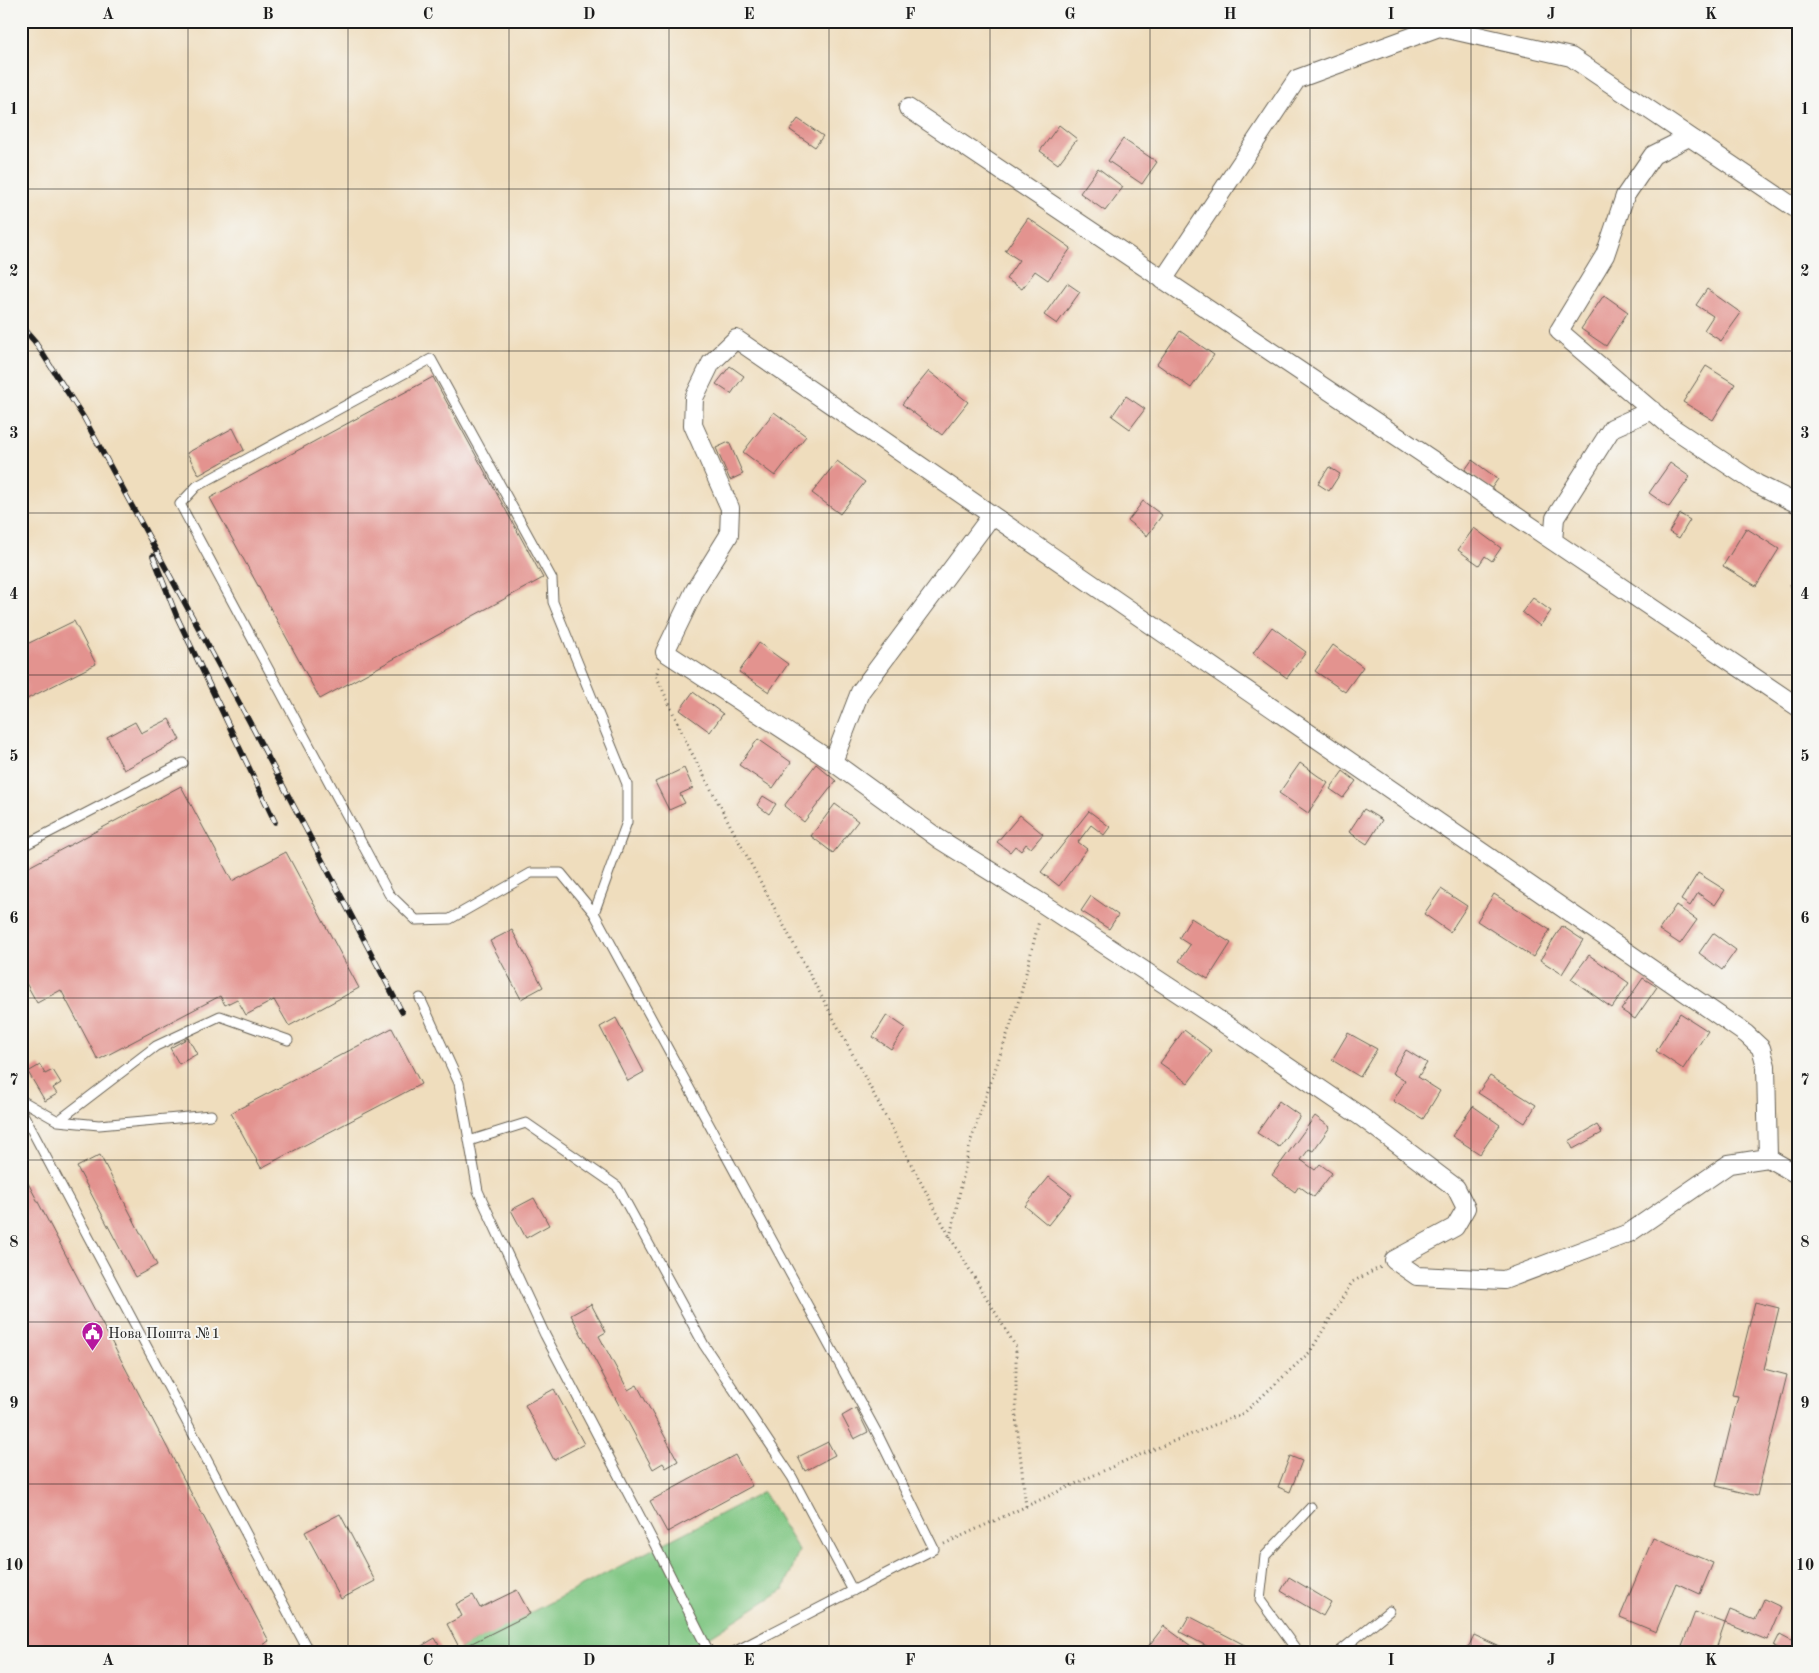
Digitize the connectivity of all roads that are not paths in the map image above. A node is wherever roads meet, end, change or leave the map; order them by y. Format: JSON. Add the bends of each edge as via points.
{"nodes":[{"id":1,"x":908,"y":108,"type":"dead end"},
{"id":2,"x":1689,"y":137,"type":"junction"},
{"id":3,"x":1798,"y":210,"type":"edge"},
{"id":4,"x":1163,"y":280,"type":"junction"},
{"id":5,"x":1652,"y":410,"type":"junction"},
{"id":6,"x":1798,"y":504,"type":"edge"},
{"id":7,"x":992,"y":515,"type":"junction"},
{"id":8,"x":1553,"y":541,"type":"junction"},
{"id":9,"x":1798,"y":707,"type":"edge"},
{"id":10,"x":832,"y":762,"type":"junction"},
{"id":11,"x":183,"y":763,"type":"dead end"},
{"id":12,"x":21,"y":847,"type":"edge"},
{"id":13,"x":594,"y":913,"type":"junction"},
{"id":14,"x":420,"y":998,"type":"dead end"},
{"id":15,"x":288,"y":1040,"type":"dead end"},
{"id":16,"x":21,"y":1100,"type":"edge"},
{"id":17,"x":21,"y":1110,"type":"edge"},
{"id":18,"x":211,"y":1115,"type":"dead end"},
{"id":19,"x":58,"y":1120,"type":"junction"},
{"id":20,"x":469,"y":1141,"type":"junction"},
{"id":21,"x":1768,"y":1158,"type":"junction"},
{"id":22,"x":1798,"y":1175,"type":"edge"},
{"id":23,"x":1311,"y":1507,"type":"dead end"},
{"id":24,"x":853,"y":1591,"type":"junction"},
{"id":25,"x":1389,"y":1611,"type":"dead end"},
{"id":26,"x":308,"y":1649,"type":"edge"},
{"id":27,"x":297,"y":1652,"type":"edge"},
{"id":28,"x":709,"y":1652,"type":"edge"},
{"id":29,"x":734,"y":1652,"type":"edge"},
{"id":30,"x":1298,"y":1652,"type":"edge"},
{"id":31,"x":1340,"y":1652,"type":"edge"}],
"edges":[{"from":1,"to":4,"type":"street"},
{"from":2,"to":3,"type":"street"},
{"from":2,"to":4,"type":"street","via":[[1571,57],[1439,27],[1297,79]]},
{"from":2,"to":5,"type":"street","via":[[1653,155],[1625,196],[1605,254],[1559,331]]},
{"from":4,"to":8,"type":"street"},
{"from":5,"to":6,"type":"street","via":[[1670,426],[1757,484]]},
{"from":5,"to":8,"type":"street","via":[[1612,428],[1555,518]]},
{"from":7,"to":10,"type":"street","via":[[860,692]]},
{"from":7,"to":10,"type":"street","via":[[736,339],[711,363],[694,398],[693,425],[730,508],[729,535],[695,590],[665,652]]},
{"from":7,"to":21,"type":"street","via":[[1746,1034],[1761,1048],[1766,1066]]},
{"from":8,"to":9,"type":"street"},
{"from":10,"to":21,"type":"street","via":[[939,839],[1043,904],[1355,1112],[1456,1188],[1466,1208],[1454,1227],[1394,1260],[1417,1276],[1504,1280],[1629,1233],[1729,1164]]},
{"from":11,"to":12,"type":"lane"},
{"from":13,"to":13,"type":"lane","via":[[627,822],[627,784],[553,602],[552,579],[431,359],[197,486],[180,504],[389,894],[416,920],[450,919],[531,873],[561,874]]},
{"from":13,"to":24,"type":"lane","via":[[877,1432],[934,1549]]},
{"from":14,"to":20,"type":"lane","via":[[459,1083]]},
{"from":15,"to":19,"type":"lane","via":[[220,1016],[156,1046]]},
{"from":16,"to":19,"type":"lane"},
{"from":17,"to":26,"type":"lane"},
{"from":18,"to":19,"type":"lane","via":[[100,1125]]},
{"from":20,"to":24,"type":"lane","via":[[526,1123],[617,1186],[704,1345],[792,1477]]},
{"from":20,"to":28,"type":"lane","via":[[478,1191],[541,1326]]},
{"from":21,"to":22,"type":"street"},
{"from":23,"to":30,"type":"lane","via":[[1265,1556],[1260,1600]]},
{"from":24,"to":29,"type":"lane"},
{"from":25,"to":31,"type":"lane"},
{"from":26,"to":27,"type":"lane"}]}
